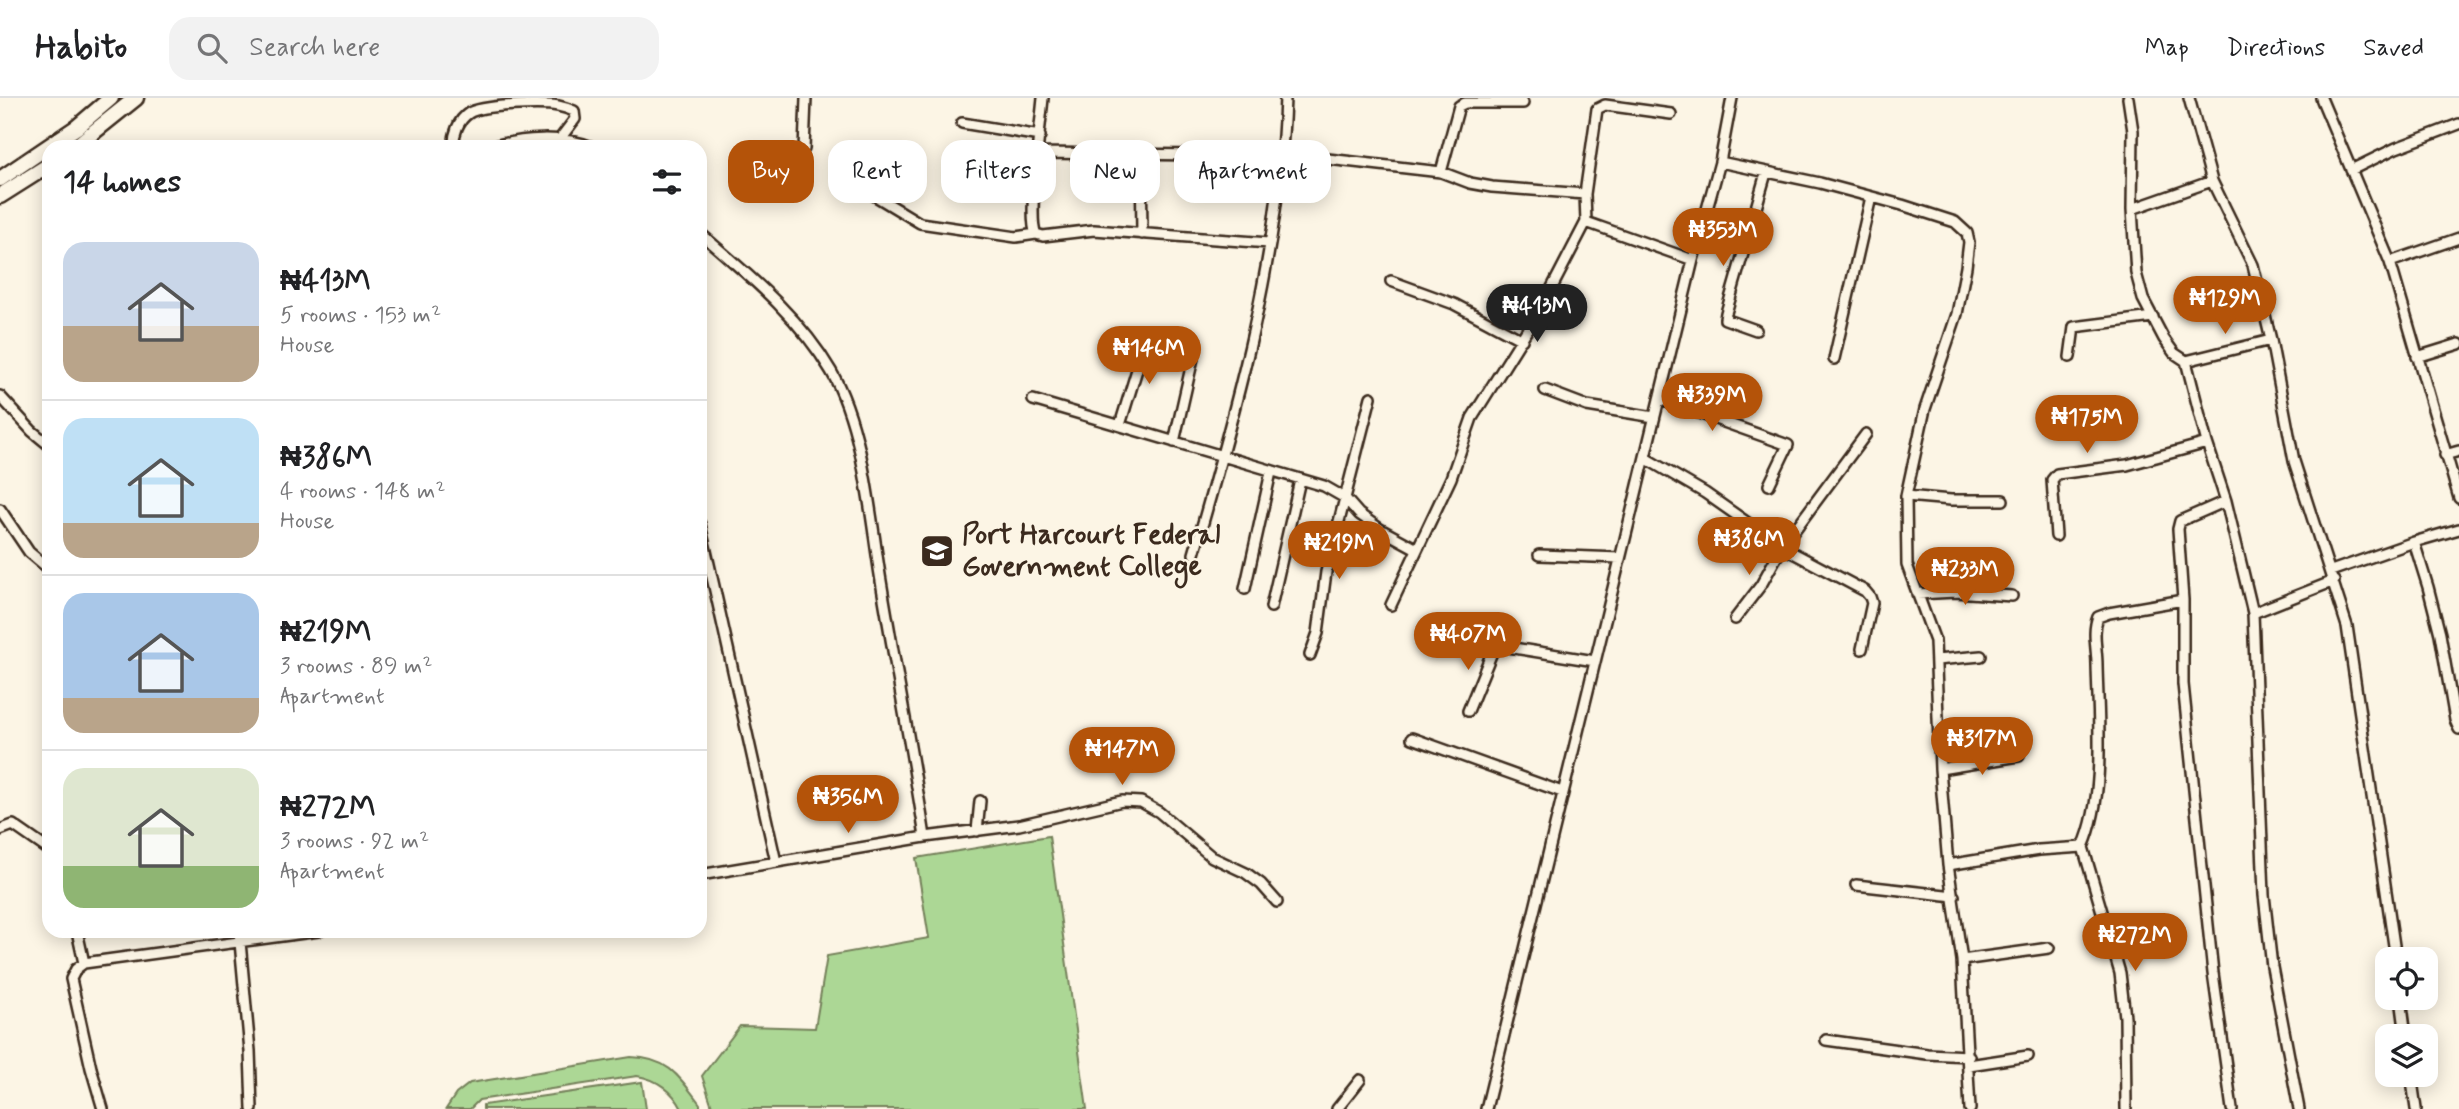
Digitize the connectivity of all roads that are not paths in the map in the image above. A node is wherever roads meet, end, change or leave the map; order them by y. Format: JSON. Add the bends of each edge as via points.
{"nodes":[{"id":1,"x":111,"y":98,"type":"edge"},
{"id":2,"x":136,"y":98,"type":"edge"},
{"id":3,"x":806,"y":98,"type":"edge"},
{"id":4,"x":1043,"y":98,"type":"edge"},
{"id":5,"x":1285,"y":98,"type":"edge"},
{"id":6,"x":1732,"y":98,"type":"edge"},
{"id":7,"x":2128,"y":98,"type":"edge"},
{"id":8,"x":2189,"y":98,"type":"edge"},
{"id":9,"x":2321,"y":98,"type":"edge"},
{"id":10,"x":1524,"y":103,"type":"dead end"},
{"id":11,"x":1671,"y":114,"type":"dead end"},
{"id":12,"x":962,"y":123,"type":"dead end"},
{"id":13,"x":2459,"y":124,"type":"edge"},
{"id":14,"x":1040,"y":136,"type":"junction"},
{"id":15,"x":58,"y":140,"type":"edge"},
{"id":16,"x":84,"y":140,"type":"edge"},
{"id":17,"x":453,"y":140,"type":"edge"},
{"id":18,"x":523,"y":140,"type":"edge"},
{"id":19,"x":559,"y":140,"type":"joint"},
{"id":20,"x":804,"y":140,"type":"edge"},
{"id":21,"x":1040,"y":140,"type":"edge"},
{"id":22,"x":1284,"y":140,"type":"edge"},
{"id":23,"x":42,"y":151,"type":"edge"},
{"id":24,"x":1331,"y":159,"type":"edge"},
{"id":25,"x":1720,"y":162,"type":"junction"},
{"id":26,"x":42,"y":169,"type":"edge"},
{"id":27,"x":2351,"y":170,"type":"junction"},
{"id":28,"x":1441,"y":172,"type":"junction"},
{"id":29,"x":1766,"y":173,"type":"junction"},
{"id":30,"x":0,"y":179,"type":"edge"},
{"id":31,"x":2212,"y":181,"type":"junction"},
{"id":32,"x":1585,"y":194,"type":"junction"},
{"id":33,"x":0,"y":196,"type":"edge"},
{"id":34,"x":1871,"y":197,"type":"junction"},
{"id":35,"x":887,"y":203,"type":"edge"},
{"id":36,"x":1035,"y":203,"type":"edge"},
{"id":37,"x":1142,"y":203,"type":"edge"},
{"id":38,"x":1276,"y":203,"type":"edge"},
{"id":39,"x":2132,"y":209,"type":"junction"},
{"id":40,"x":1586,"y":222,"type":"junction"},
{"id":41,"x":1036,"y":234,"type":"junction"},
{"id":42,"x":1142,"y":234,"type":"junction"},
{"id":43,"x":2459,"y":238,"type":"edge"},
{"id":44,"x":707,"y":239,"type":"edge"},
{"id":45,"x":1269,"y":243,"type":"junction"},
{"id":46,"x":1693,"y":260,"type":"junction"},
{"id":47,"x":2390,"y":262,"type":"junction"},
{"id":48,"x":1391,"y":281,"type":"dead end"},
{"id":49,"x":2153,"y":317,"type":"junction"},
{"id":50,"x":1756,"y":330,"type":"dead end"},
{"id":51,"x":1147,"y":337,"type":"dead end"},
{"id":52,"x":1522,"y":340,"type":"junction"},
{"id":53,"x":2271,"y":340,"type":"junction"},
{"id":54,"x":2459,"y":344,"type":"edge"},
{"id":55,"x":1194,"y":354,"type":"dead end"},
{"id":56,"x":2070,"y":357,"type":"dead end"},
{"id":57,"x":2417,"y":357,"type":"junction"},
{"id":58,"x":1834,"y":359,"type":"dead end"},
{"id":59,"x":2186,"y":361,"type":"junction"},
{"id":60,"x":1545,"y":390,"type":"dead end"},
{"id":61,"x":0,"y":396,"type":"edge"},
{"id":62,"x":1371,"y":397,"type":"dead end"},
{"id":63,"x":1033,"y":400,"type":"dead end"},
{"id":64,"x":1659,"y":400,"type":"junction"},
{"id":65,"x":1654,"y":417,"type":"junction"},
{"id":66,"x":1120,"y":425,"type":"junction"},
{"id":67,"x":1866,"y":433,"type":"dead end"},
{"id":68,"x":42,"y":439,"type":"edge"},
{"id":69,"x":1174,"y":442,"type":"junction"},
{"id":70,"x":2207,"y":443,"type":"junction"},
{"id":71,"x":2459,"y":451,"type":"edge"},
{"id":72,"x":2445,"y":455,"type":"junction"},
{"id":73,"x":1221,"y":457,"type":"junction"},
{"id":74,"x":1645,"y":458,"type":"junction"},
{"id":75,"x":1271,"y":472,"type":"junction"},
{"id":76,"x":1300,"y":480,"type":"junction"},
{"id":77,"x":1769,"y":485,"type":"dead end"},
{"id":78,"x":1906,"y":496,"type":"junction"},
{"id":79,"x":1345,"y":498,"type":"junction"},
{"id":80,"x":2459,"y":498,"type":"edge"},
{"id":81,"x":2003,"y":500,"type":"dead end"},
{"id":82,"x":2226,"y":501,"type":"junction"},
{"id":83,"x":0,"y":509,"type":"edge"},
{"id":84,"x":2459,"y":529,"type":"edge"},
{"id":85,"x":2056,"y":536,"type":"dead end"},
{"id":86,"x":2414,"y":542,"type":"junction"},
{"id":87,"x":1782,"y":547,"type":"junction"},
{"id":88,"x":1417,"y":549,"type":"junction"},
{"id":89,"x":1194,"y":554,"type":"dead end"},
{"id":90,"x":707,"y":555,"type":"edge"},
{"id":91,"x":1539,"y":555,"type":"dead end"},
{"id":92,"x":1620,"y":558,"type":"junction"},
{"id":93,"x":42,"y":563,"type":"edge"},
{"id":94,"x":2331,"y":571,"type":"junction"},
{"id":95,"x":2334,"y":581,"type":"junction"},
{"id":96,"x":1245,"y":589,"type":"dead end"},
{"id":97,"x":1917,"y":594,"type":"junction"},
{"id":98,"x":2012,"y":596,"type":"dead end"},
{"id":99,"x":2183,"y":600,"type":"junction"},
{"id":100,"x":1391,"y":605,"type":"dead end"},
{"id":101,"x":1271,"y":607,"type":"dead end"},
{"id":102,"x":2253,"y":613,"type":"junction"},
{"id":103,"x":1735,"y":619,"type":"dead end"},
{"id":104,"x":1462,"y":634,"type":"dead end"},
{"id":105,"x":1495,"y":645,"type":"junction"},
{"id":106,"x":1862,"y":649,"type":"dead end"},
{"id":107,"x":1310,"y":655,"type":"dead end"},
{"id":108,"x":1981,"y":656,"type":"dead end"},
{"id":109,"x":1936,"y":660,"type":"junction"},
{"id":110,"x":1595,"y":661,"type":"junction"},
{"id":111,"x":1468,"y":711,"type":"dead end"},
{"id":112,"x":2459,"y":729,"type":"edge"},
{"id":113,"x":1412,"y":738,"type":"dead end"},
{"id":114,"x":2019,"y":756,"type":"dead end"},
{"id":115,"x":1940,"y":769,"type":"junction"},
{"id":116,"x":1562,"y":792,"type":"junction"},
{"id":117,"x":980,"y":801,"type":"dead end"},
{"id":118,"x":0,"y":830,"type":"edge"},
{"id":119,"x":976,"y":831,"type":"junction"},
{"id":120,"x":925,"y":837,"type":"junction"},
{"id":121,"x":42,"y":845,"type":"edge"},
{"id":122,"x":2083,"y":847,"type":"junction"},
{"id":123,"x":776,"y":862,"type":"junction"},
{"id":124,"x":1948,"y":865,"type":"junction"},
{"id":125,"x":707,"y":874,"type":"edge"},
{"id":126,"x":1856,"y":885,"type":"dead end"},
{"id":127,"x":1954,"y":896,"type":"junction"},
{"id":128,"x":1278,"y":902,"type":"dead end"},
{"id":129,"x":78,"y":938,"type":"edge"},
{"id":130,"x":228,"y":938,"type":"edge"},
{"id":131,"x":239,"y":938,"type":"edge"},
{"id":132,"x":2394,"y":947,"type":"edge"},
{"id":133,"x":2049,"y":948,"type":"dead end"},
{"id":134,"x":1962,"y":960,"type":"junction"},
{"id":135,"x":84,"y":963,"type":"junction"},
{"id":136,"x":1826,"y":1040,"type":"dead end"},
{"id":137,"x":2028,"y":1056,"type":"dead end"},
{"id":138,"x":1969,"y":1060,"type":"junction"},
{"id":139,"x":1360,"y":1080,"type":"dead end"},
{"id":140,"x":2413,"y":1087,"type":"edge"},
{"id":141,"x":103,"y":1109,"type":"edge"},
{"id":142,"x":252,"y":1109,"type":"edge"},
{"id":143,"x":1337,"y":1109,"type":"edge"},
{"id":144,"x":1486,"y":1109,"type":"edge"},
{"id":145,"x":1970,"y":1109,"type":"edge"},
{"id":146,"x":2126,"y":1109,"type":"edge"},
{"id":147,"x":2232,"y":1109,"type":"edge"},
{"id":148,"x":2299,"y":1109,"type":"edge"},
{"id":149,"x":2416,"y":1109,"type":"edge"}],
"edges":[{"from":1,"to":15,"type":"main road"},
{"from":2,"to":16,"type":"main road"},
{"from":3,"to":20,"type":"street"},
{"from":4,"to":14,"type":"street"},
{"from":5,"to":22,"type":"street"},
{"from":6,"to":25,"type":"street"},
{"from":7,"to":39,"type":"street","via":[[2133,131]]},
{"from":8,"to":31,"type":"street"},
{"from":9,"to":27,"type":"street"},
{"from":10,"to":28,"type":"street","via":[[1459,106]]},
{"from":11,"to":32,"type":"street","via":[[1597,109]]},
{"from":12,"to":14,"type":"street"},
{"from":13,"to":27,"type":"street"},
{"from":14,"to":21,"type":"street"},
{"from":17,"to":19,"type":"street","via":[[468,113],[537,104],[574,111],[575,119]]},
{"from":18,"to":19,"type":"street"},
{"from":23,"to":30,"type":"main road"},
{"from":24,"to":28,"type":"street"},
{"from":25,"to":29,"type":"street"},
{"from":25,"to":46,"type":"street"},
{"from":26,"to":33,"type":"main road"},
{"from":27,"to":47,"type":"street"},
{"from":28,"to":32,"type":"street","via":[[1492,187]]},
{"from":29,"to":34,"type":"street"},
{"from":29,"to":50,"type":"street","via":[[1725,318]]},
{"from":31,"to":39,"type":"street"},
{"from":31,"to":53,"type":"street","via":[[2253,265]]},
{"from":32,"to":40,"type":"street"},
{"from":34,"to":58,"type":"street"},
{"from":34,"to":78,"type":"street","via":[[1955,222],[1963,227],[1969,242],[1957,314],[1925,408]]},
{"from":35,"to":41,"type":"street","via":[[920,223],[1016,237]]},
{"from":36,"to":41,"type":"street"},
{"from":37,"to":42,"type":"street"},
{"from":38,"to":45,"type":"street"},
{"from":39,"to":49,"type":"street","via":[[2136,273]]},
{"from":40,"to":46,"type":"street"},
{"from":40,"to":52,"type":"street"},
{"from":41,"to":42,"type":"street","via":[[1094,230]]},
{"from":42,"to":45,"type":"street"},
{"from":43,"to":47,"type":"street"},
{"from":44,"to":120,"type":"street","via":[[791,317],[826,363],[848,406]]},
{"from":45,"to":73,"type":"street","via":[[1262,292]]},
{"from":46,"to":64,"type":"street"},
{"from":47,"to":57,"type":"street"},
{"from":48,"to":52,"type":"street","via":[[1454,304]]},
{"from":49,"to":56,"type":"street","via":[[2074,327]]},
{"from":49,"to":59,"type":"street","via":[[2174,353]]},
{"from":51,"to":66,"type":"street"},
{"from":52,"to":88,"type":"street","via":[[1472,418],[1451,478]]},
{"from":53,"to":59,"type":"street"},
{"from":53,"to":94,"type":"street","via":[[2294,461]]},
{"from":54,"to":57,"type":"street"},
{"from":55,"to":69,"type":"street"},
{"from":57,"to":72,"type":"street"},
{"from":59,"to":70,"type":"street"},
{"from":60,"to":65,"type":"street","via":[[1587,406]]},
{"from":61,"to":68,"type":"street"},
{"from":62,"to":79,"type":"street"},
{"from":63,"to":66,"type":"street"},
{"from":64,"to":65,"type":"street"},
{"from":64,"to":77,"type":"street","via":[[1788,445]]},
{"from":65,"to":74,"type":"street"},
{"from":66,"to":69,"type":"street"},
{"from":67,"to":87,"type":"street"},
{"from":69,"to":73,"type":"street"},
{"from":70,"to":82,"type":"street"},
{"from":70,"to":85,"type":"street","via":[[2127,465],[2057,474],[2052,480]]},
{"from":71,"to":72,"type":"street"},
{"from":72,"to":80,"type":"street"},
{"from":73,"to":75,"type":"street"},
{"from":73,"to":89,"type":"street"},
{"from":74,"to":87,"type":"street"},
{"from":74,"to":92,"type":"street"},
{"from":75,"to":76,"type":"street"},
{"from":75,"to":96,"type":"street"},
{"from":76,"to":79,"type":"street"},
{"from":76,"to":101,"type":"street"},
{"from":78,"to":81,"type":"street"},
{"from":78,"to":97,"type":"street","via":[[1907,565]]},
{"from":79,"to":88,"type":"street","via":[[1380,529]]},
{"from":79,"to":107,"type":"street"},
{"from":82,"to":99,"type":"street","via":[[2180,521]]},
{"from":82,"to":102,"type":"street"},
{"from":83,"to":93,"type":"street"},
{"from":84,"to":86,"type":"street"},
{"from":86,"to":94,"type":"street"},
{"from":86,"to":112,"type":"street","via":[[2437,622]]},
{"from":87,"to":103,"type":"street","via":[[1762,585]]},
{"from":87,"to":106,"type":"street","via":[[1870,597]]},
{"from":88,"to":100,"type":"street"},
{"from":90,"to":123,"type":"street"},
{"from":91,"to":92,"type":"street"},
{"from":92,"to":110,"type":"street"},
{"from":94,"to":95,"type":"street"},
{"from":95,"to":102,"type":"street"},
{"from":95,"to":132,"type":"street","via":[[2354,663]]},
{"from":97,"to":98,"type":"street"},
{"from":97,"to":109,"type":"street","via":[[1935,641]]},
{"from":99,"to":122,"type":"street","via":[[2098,617],[2094,626],[2097,786]]},
{"from":99,"to":147,"type":"street","via":[[2183,684]]},
{"from":102,"to":148,"type":"street","via":[[2264,895],[2272,967]]},
{"from":104,"to":105,"type":"street"},
{"from":105,"to":110,"type":"street"},
{"from":105,"to":111,"type":"street"},
{"from":108,"to":109,"type":"street"},
{"from":109,"to":115,"type":"street"},
{"from":110,"to":116,"type":"street"},
{"from":113,"to":116,"type":"street"},
{"from":114,"to":115,"type":"street"},
{"from":115,"to":124,"type":"street"},
{"from":116,"to":144,"type":"street"},
{"from":117,"to":119,"type":"street"},
{"from":118,"to":121,"type":"street","via":[[13,825]]},
{"from":119,"to":120,"type":"street"},
{"from":119,"to":128,"type":"street","via":[[1142,802],[1212,857],[1261,884]]},
{"from":120,"to":123,"type":"street"},
{"from":122,"to":124,"type":"street"},
{"from":122,"to":146,"type":"street","via":[[2120,974]]},
{"from":123,"to":125,"type":"street"},
{"from":124,"to":127,"type":"street"},
{"from":126,"to":127,"type":"street"},
{"from":127,"to":134,"type":"street"},
{"from":129,"to":135,"type":"street"},
{"from":130,"to":135,"type":"street"},
{"from":131,"to":142,"type":"street"},
{"from":133,"to":134,"type":"street"},
{"from":134,"to":138,"type":"street"},
{"from":135,"to":141,"type":"street","via":[[71,979]]},
{"from":136,"to":138,"type":"street"},
{"from":137,"to":138,"type":"street"},
{"from":138,"to":145,"type":"street"},
{"from":139,"to":143,"type":"street"},
{"from":140,"to":149,"type":"street"}]}
